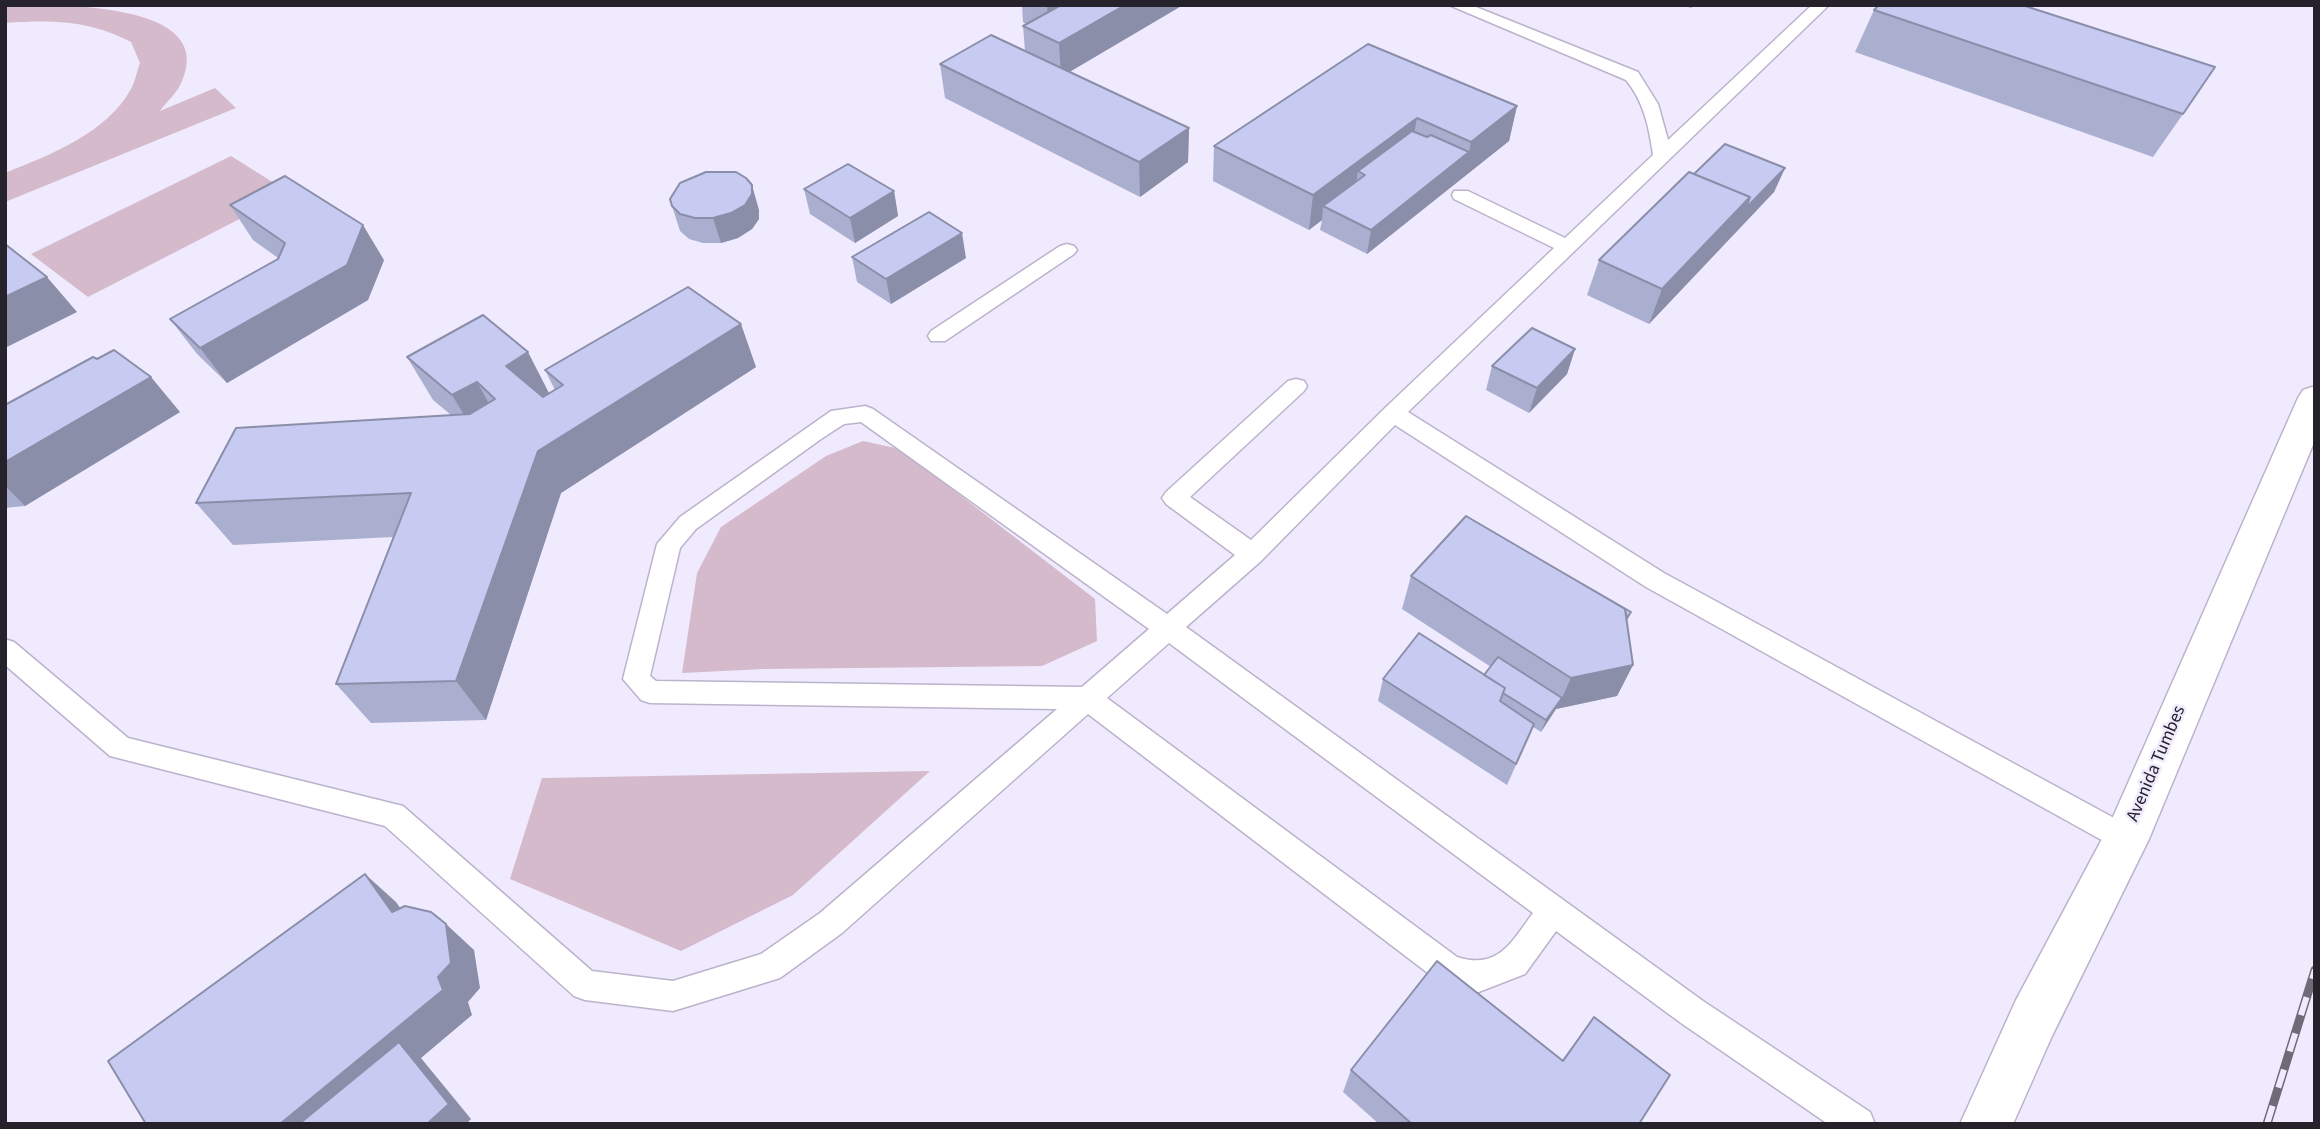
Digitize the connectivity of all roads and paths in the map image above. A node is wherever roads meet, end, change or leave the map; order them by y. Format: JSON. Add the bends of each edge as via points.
{"nodes":[{"id":1,"x":1457,"y":5,"type":"edge"},
{"id":2,"x":1821,"y":5,"type":"edge"},
{"id":3,"x":1662,"y":156,"type":"junction"},
{"id":4,"x":1461,"y":195,"type":"dead end"},
{"id":5,"x":1567,"y":247,"type":"junction"},
{"id":6,"x":1067,"y":250,"type":"dead end"},
{"id":7,"x":938,"y":336,"type":"dead end"},
{"id":8,"x":1296,"y":386,"type":"dead end"},
{"id":9,"x":2315,"y":398,"type":"edge"},
{"id":10,"x":1393,"y":413,"type":"junction"},
{"id":11,"x":1252,"y":554,"type":"junction"},
{"id":12,"x":1168,"y":626,"type":"junction"},
{"id":13,"x":5,"y":649,"type":"edge"},
{"id":14,"x":1087,"y":698,"type":"junction"},
{"id":15,"x":2126,"y":839,"type":"junction"},
{"id":16,"x":1554,"y":910,"type":"junction"},
{"id":17,"x":1858,"y":1124,"type":"edge"},
{"id":18,"x":1986,"y":1124,"type":"edge"}],
"edges":[{"from":1,"to":3,"type":"lane","via":[[1632,76],[1647,92]]},
{"from":2,"to":3,"type":"lane"},
{"from":3,"to":5,"type":"lane"},
{"from":4,"to":5,"type":"lane"},
{"from":5,"to":10,"type":"lane"},
{"from":6,"to":7,"type":"lane"},
{"from":8,"to":11,"type":"lane","via":[[1174,498]]},
{"from":9,"to":15,"type":"street","name":"Avenida Tumbes"},
{"from":10,"to":11,"type":"lane"},
{"from":10,"to":15,"type":"lane","via":[[1655,580]]},
{"from":11,"to":12,"type":"lane"},
{"from":12,"to":14,"type":"lane"},
{"from":12,"to":14,"type":"lane","via":[[865,414],[839,417],[814,433],[688,523],[669,544],[636,679],[650,692]]},
{"from":12,"to":16,"type":"lane"},
{"from":13,"to":14,"type":"lane","via":[[120,748],[393,815],[585,985],[673,996],[769,967],[831,923]]},
{"from":14,"to":16,"type":"lane","via":[[1448,969],[1476,978],[1514,963]]},
{"from":15,"to":18,"type":"street","name":"Avenida Tumbes","via":[[2034,1018]]},
{"from":16,"to":17,"type":"lane","via":[[1758,1061]]}]}
